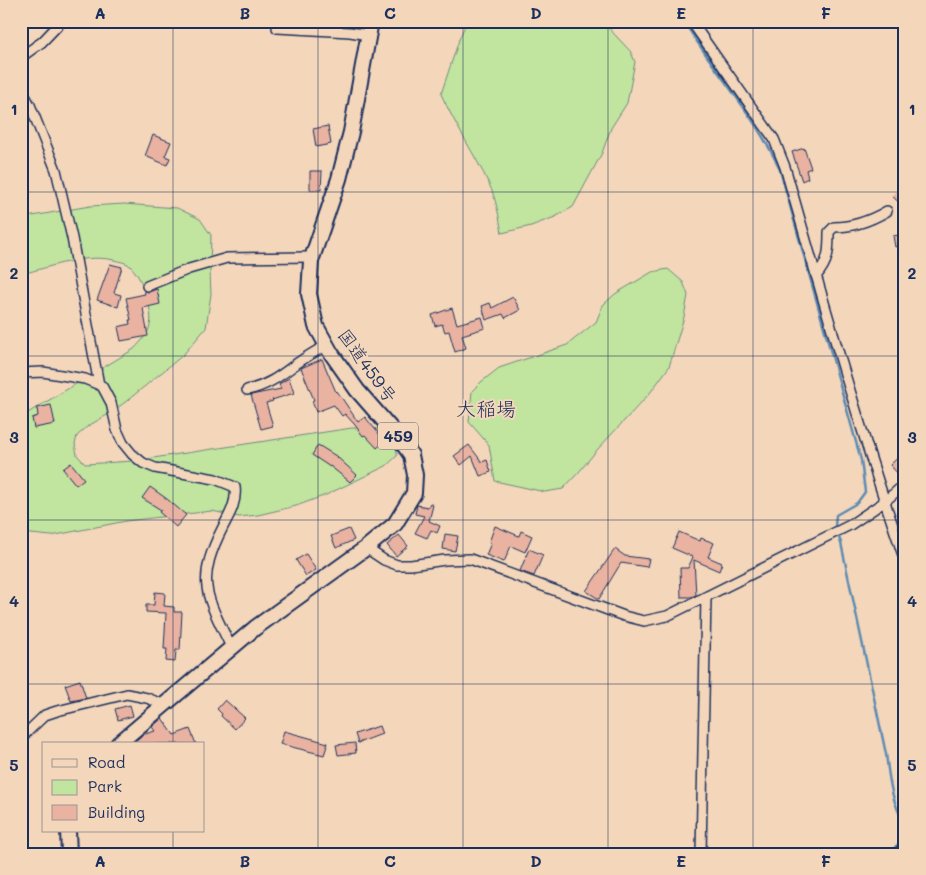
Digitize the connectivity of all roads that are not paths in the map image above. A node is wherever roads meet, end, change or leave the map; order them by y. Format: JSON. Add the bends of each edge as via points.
{"nodes":[{"id":1,"x":62,"y":21,"type":"edge"},
{"id":2,"x":691,"y":21,"type":"edge"},
{"id":3,"x":277,"y":28,"type":"dead end"},
{"id":4,"x":370,"y":28,"type":"edge"},
{"id":5,"x":21,"y":57,"type":"edge"},
{"id":6,"x":21,"y":88,"type":"edge"},
{"id":7,"x":888,"y":212,"type":"dead end"},
{"id":8,"x":312,"y":257,"type":"junction"},
{"id":9,"x":816,"y":276,"type":"junction"},
{"id":10,"x":147,"y":286,"type":"dead end"},
{"id":11,"x":327,"y":345,"type":"junction"},
{"id":12,"x":21,"y":372,"type":"edge"},
{"id":13,"x":99,"y":385,"type":"junction"},
{"id":14,"x":247,"y":390,"type":"dead end"},
{"id":15,"x":905,"y":484,"type":"edge"},
{"id":16,"x":884,"y":502,"type":"junction"},
{"id":17,"x":366,"y":548,"type":"junction"},
{"id":18,"x":905,"y":561,"type":"edge"},
{"id":19,"x":706,"y":597,"type":"junction"},
{"id":20,"x":231,"y":647,"type":"junction"},
{"id":21,"x":165,"y":704,"type":"junction"},
{"id":22,"x":21,"y":738,"type":"edge"},
{"id":23,"x":120,"y":742,"type":"edge"},
{"id":24,"x":68,"y":832,"type":"edge"},
{"id":25,"x":905,"y":846,"type":"edge"},
{"id":26,"x":69,"y":854,"type":"edge"},
{"id":27,"x":701,"y":854,"type":"edge"},
{"id":28,"x":898,"y":854,"type":"edge"}],
"edges":[{"from":1,"to":5,"type":"street","via":[[42,42]]},
{"from":2,"to":9,"type":"street","via":[[774,139],[786,167]]},
{"from":3,"to":4,"type":"street","via":[[350,32]]},
{"from":4,"to":8,"type":"highway","name":"国道459号","number":"459","via":[[351,132],[339,179]]},
{"from":6,"to":13,"type":"street","via":[[56,170]]},
{"from":7,"to":9,"type":"street","via":[[870,221],[834,227],[829,232],[829,250],[824,267]]},
{"from":8,"to":10,"type":"street","via":[[227,258]]},
{"from":8,"to":11,"type":"highway","name":"国道459号","number":"459","via":[[309,294],[316,326]]},
{"from":9,"to":16,"type":"street"},
{"from":11,"to":14,"type":"street","via":[[271,382]]},
{"from":11,"to":17,"type":"highway","name":"国道459号","number":"459","via":[[358,390],[411,455],[416,475],[414,493],[406,509],[395,524]]},
{"from":12,"to":13,"type":"street","via":[[85,379]]},
{"from":13,"to":20,"type":"street","via":[[111,403],[123,443],[143,463],[215,478],[235,487],[232,509],[206,568],[206,584],[214,613]]},
{"from":15,"to":16,"type":"street"},
{"from":16,"to":18,"type":"street"},
{"from":16,"to":19,"type":"street","via":[[850,524]]},
{"from":17,"to":19,"type":"street","via":[[397,564],[470,559],[624,616],[644,620],[667,616]]},
{"from":17,"to":20,"type":"highway","name":"国道459号","number":"459"},
{"from":19,"to":27,"type":"street"},
{"from":20,"to":21,"type":"highway","name":"国道459号","number":"459"},
{"from":21,"to":22,"type":"street","via":[[127,694],[76,706],[45,714]]},
{"from":21,"to":23,"type":"highway","name":"国道459号","number":"459"},
{"from":24,"to":26,"type":"highway"},
{"from":25,"to":28,"type":"street"}]}
